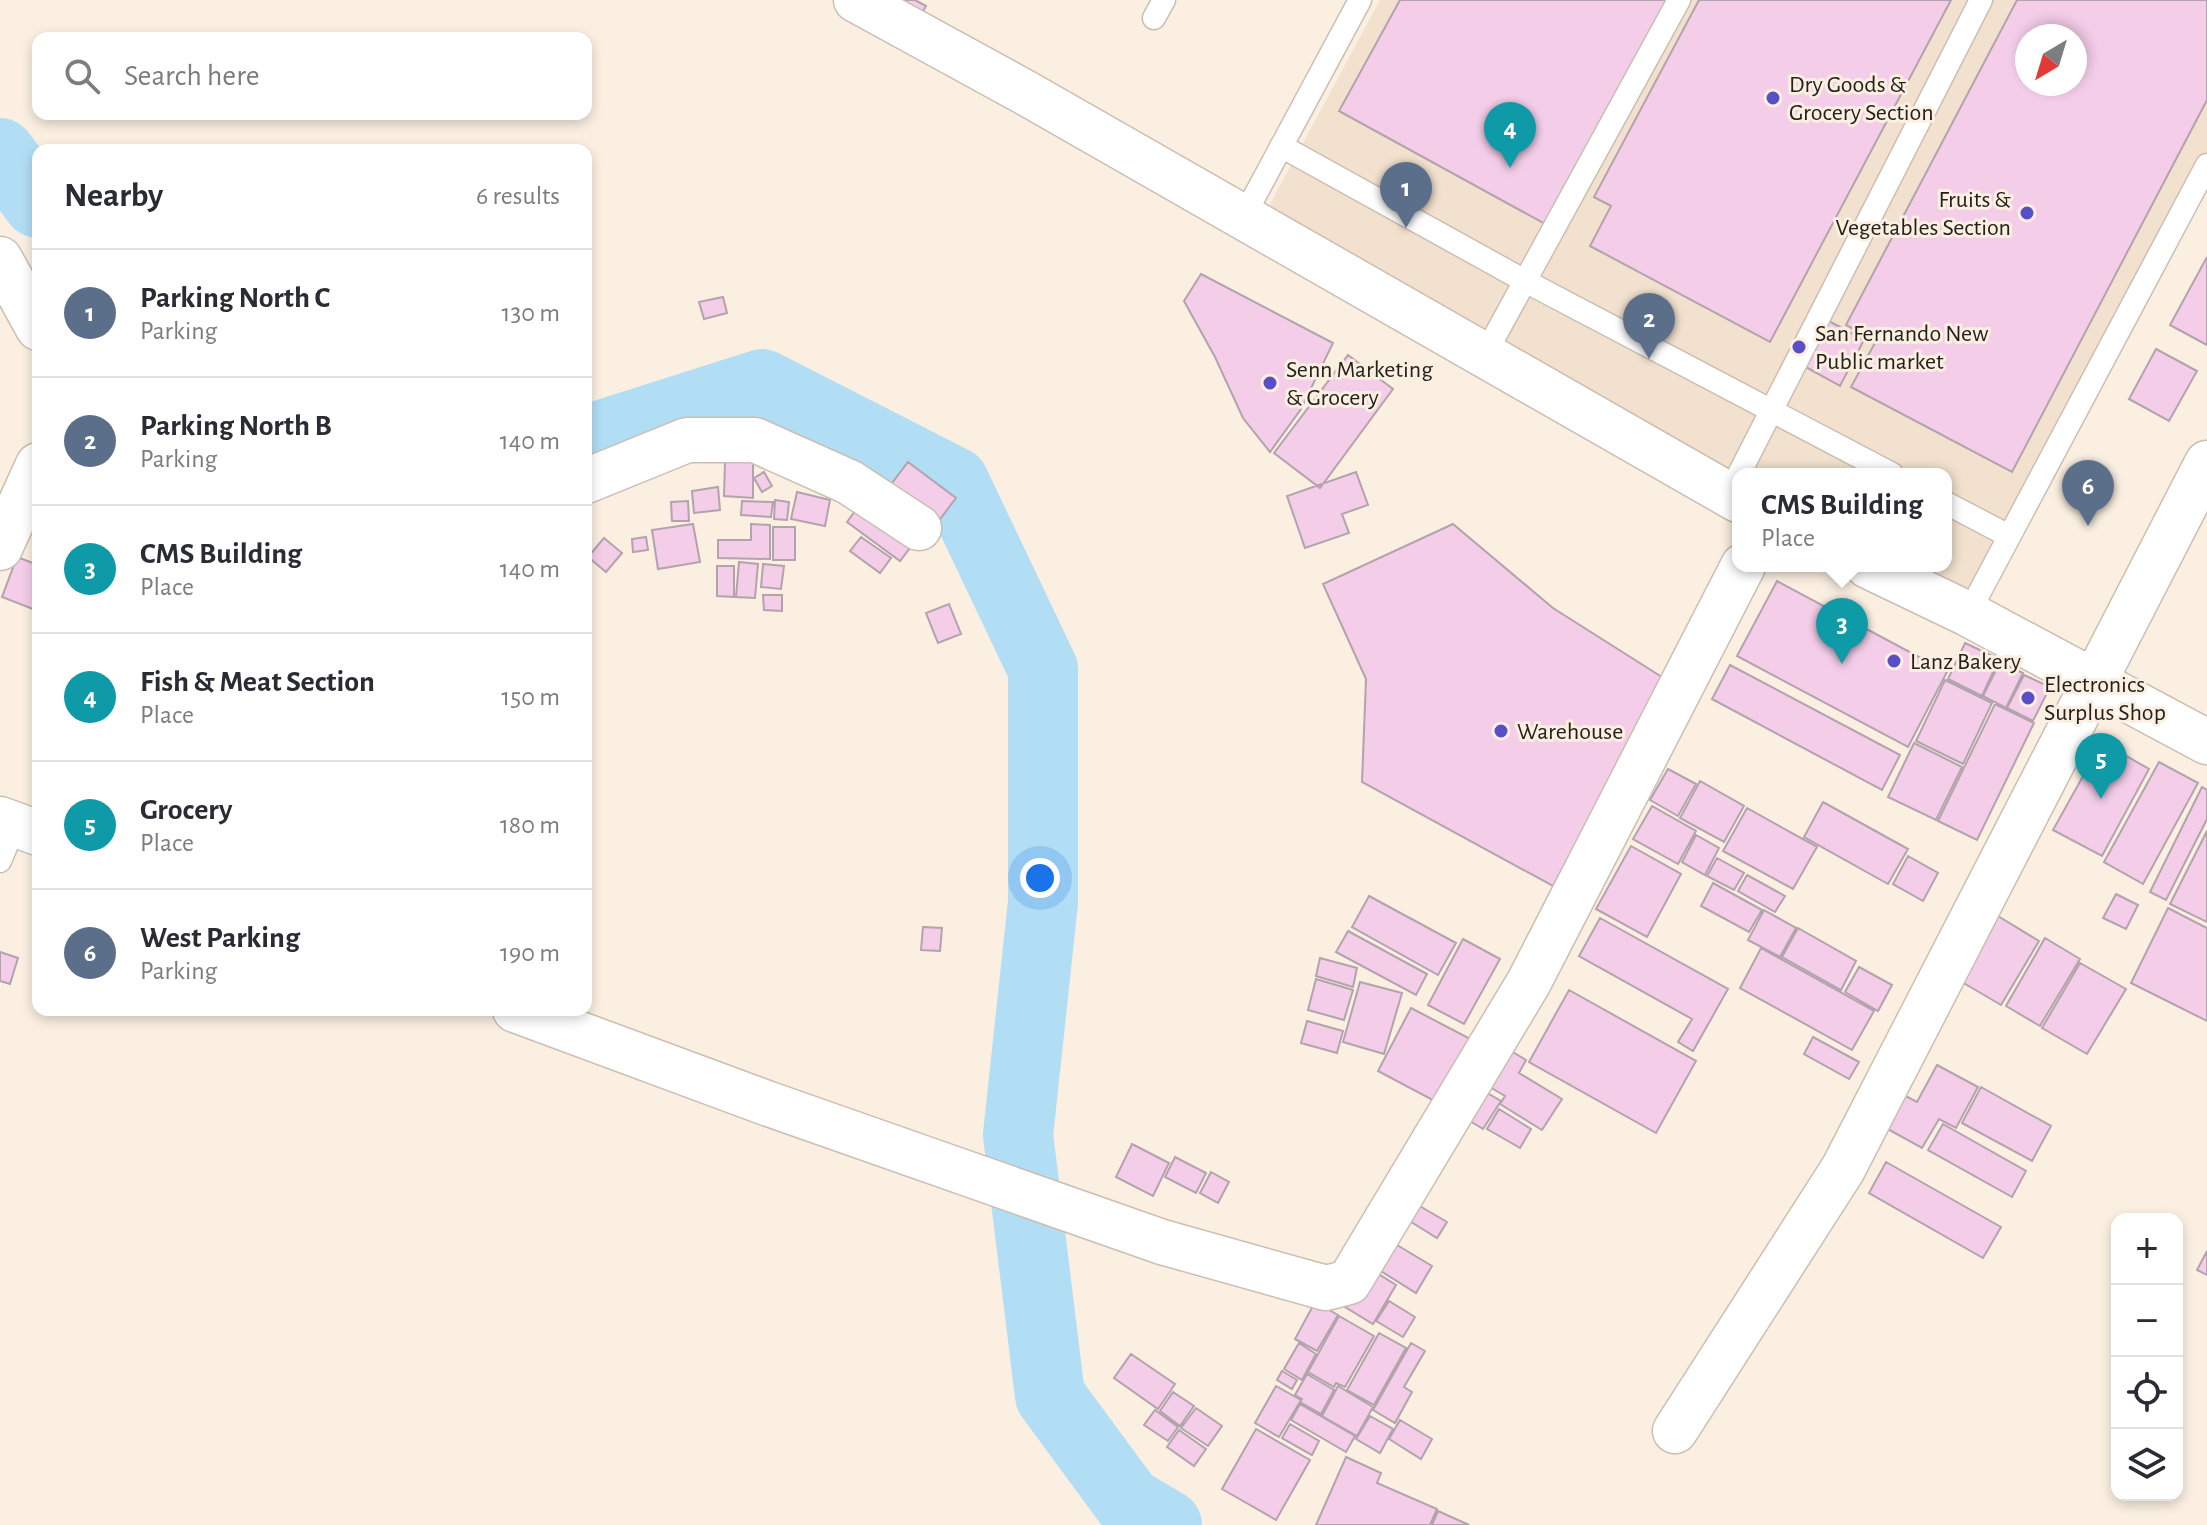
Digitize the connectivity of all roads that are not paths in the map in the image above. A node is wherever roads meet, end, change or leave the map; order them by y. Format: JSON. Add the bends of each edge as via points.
{"nodes":[{"id":1,"x":856,"y":0,"type":"edge"},
{"id":2,"x":1360,"y":0,"type":"edge"},
{"id":3,"x":1679,"y":0,"type":"edge"},
{"id":4,"x":1981,"y":0,"type":"edge"},
{"id":5,"x":1281,"y":146,"type":"junction"},
{"id":6,"x":2207,"y":165,"type":"edge"},
{"id":7,"x":1244,"y":216,"type":"junction"},
{"id":8,"x":0,"y":259,"type":"edge"},
{"id":9,"x":1525,"y":281,"type":"junction"},
{"id":10,"x":32,"y":317,"type":"edge"},
{"id":11,"x":1485,"y":354,"type":"junction"},
{"id":12,"x":1772,"y":410,"type":"junction"},
{"id":13,"x":2207,"y":463,"type":"edge"},
{"id":14,"x":1745,"y":468,"type":"edge"},
{"id":15,"x":1881,"y":468,"type":"edge"},
{"id":16,"x":32,"y":478,"type":"edge"},
{"id":17,"x":592,"y":479,"type":"edge"},
{"id":18,"x":1732,"y":484,"type":"edge"},
{"id":19,"x":1952,"y":506,"type":"edge"},
{"id":20,"x":919,"y":528,"type":"dead end"},
{"id":21,"x":2009,"y":536,"type":"junction"},
{"id":22,"x":0,"y":548,"type":"edge"},
{"id":23,"x":1740,"y":572,"type":"edge"},
{"id":24,"x":1880,"y":572,"type":"edge"},
{"id":25,"x":1968,"y":614,"type":"junction"},
{"id":26,"x":2094,"y":681,"type":"junction"},
{"id":27,"x":2207,"y":742,"type":"edge"},
{"id":28,"x":531,"y":1016,"type":"edge"},
{"id":29,"x":1675,"y":1431,"type":"dead end"}],
"edges":[{"from":1,"to":7,"type":"street"},
{"from":2,"to":5,"type":"lane"},
{"from":3,"to":9,"type":"lane"},
{"from":4,"to":12,"type":"lane"},
{"from":5,"to":7,"type":"lane"},
{"from":5,"to":9,"type":"lane"},
{"from":6,"to":21,"type":"lane"},
{"from":7,"to":11,"type":"street"},
{"from":8,"to":10,"type":"street"},
{"from":9,"to":11,"type":"lane"},
{"from":9,"to":12,"type":"lane"},
{"from":11,"to":18,"type":"street"},
{"from":12,"to":14,"type":"lane"},
{"from":12,"to":15,"type":"lane"},
{"from":13,"to":26,"type":"street"},
{"from":16,"to":22,"type":"street"},
{"from":17,"to":20,"type":"street","via":[[687,440],[755,440],[849,482]]},
{"from":19,"to":21,"type":"lane"},
{"from":21,"to":25,"type":"lane"},
{"from":23,"to":28,"type":"street","via":[[1529,982],[1349,1282],[1326,1288],[1162,1242]]},
{"from":24,"to":25,"type":"street"},
{"from":25,"to":26,"type":"street"},
{"from":26,"to":27,"type":"street"},
{"from":26,"to":29,"type":"street","via":[[1843,1169]]}]}
